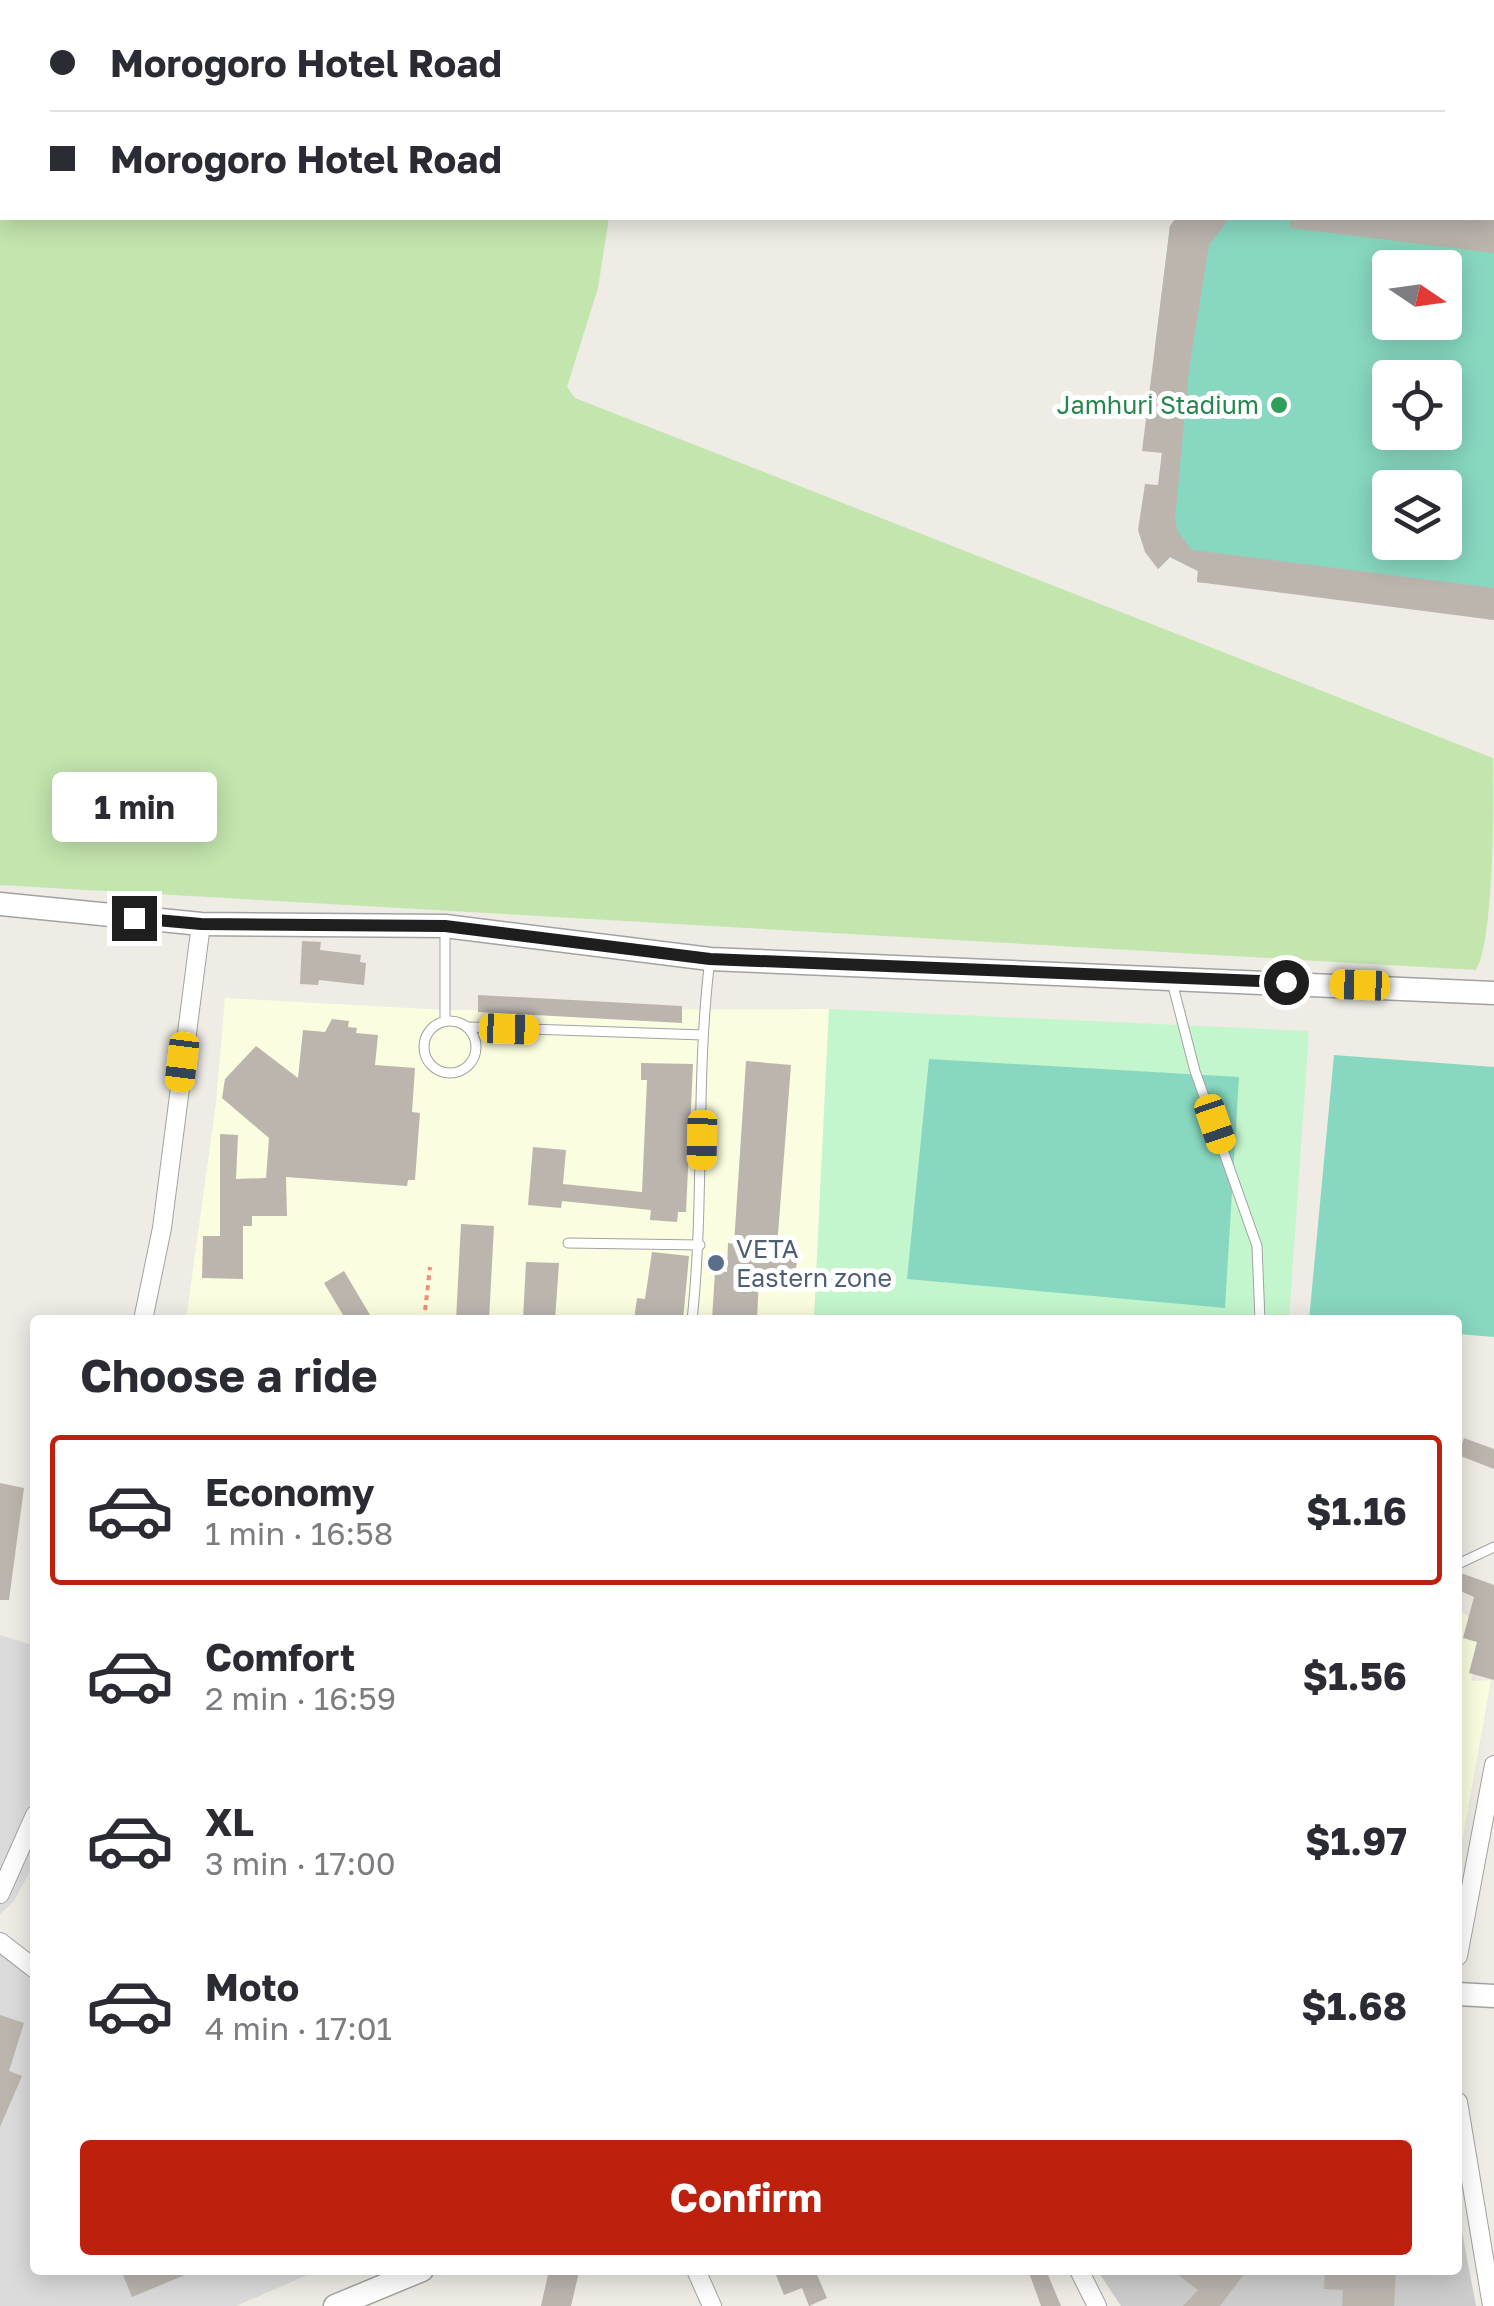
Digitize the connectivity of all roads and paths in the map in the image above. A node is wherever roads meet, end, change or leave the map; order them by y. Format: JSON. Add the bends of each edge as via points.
{"nodes":[{"id":1,"x":0,"y":904,"type":"edge"},
{"id":2,"x":201,"y":924,"type":"junction"},
{"id":3,"x":445,"y":926,"type":"junction"},
{"id":4,"x":710,"y":959,"type":"junction"},
{"id":5,"x":1171,"y":977,"type":"junction"},
{"id":6,"x":1494,"y":993,"type":"edge"},
{"id":7,"x":445,"y":1020,"type":"junction"},
{"id":8,"x":470,"y":1027,"type":"junction"},
{"id":9,"x":703,"y":1035,"type":"junction"},
{"id":10,"x":568,"y":1243,"type":"dead end"},
{"id":11,"x":700,"y":1245,"type":"junction"},
{"id":12,"x":430,"y":1267,"type":"dead end"},
{"id":13,"x":144,"y":1315,"type":"edge"},
{"id":14,"x":425,"y":1315,"type":"edge"},
{"id":15,"x":693,"y":1315,"type":"edge"},
{"id":16,"x":1260,"y":1315,"type":"edge"},
{"id":17,"x":1494,"y":1547,"type":"edge"},
{"id":18,"x":1462,"y":1562,"type":"edge"},
{"id":19,"x":1494,"y":1765,"type":"edge"},
{"id":20,"x":30,"y":1826,"type":"edge"},
{"id":21,"x":0,"y":1894,"type":"edge"},
{"id":22,"x":1462,"y":1935,"type":"edge"},
{"id":23,"x":0,"y":1942,"type":"edge"},
{"id":24,"x":30,"y":1965,"type":"edge"},
{"id":25,"x":1462,"y":1994,"type":"edge"},
{"id":26,"x":1494,"y":1996,"type":"edge"},
{"id":27,"x":1462,"y":2126,"type":"edge"},
{"id":28,"x":410,"y":2275,"type":"edge"},
{"id":29,"x":698,"y":2275,"type":"edge"},
{"id":30,"x":1081,"y":2275,"type":"edge"},
{"id":31,"x":335,"y":2306,"type":"edge"},
{"id":32,"x":712,"y":2306,"type":"edge"},
{"id":33,"x":1096,"y":2306,"type":"edge"},
{"id":34,"x":1492,"y":2306,"type":"edge"}],
"edges":[{"from":1,"to":2,"type":"street"},
{"from":2,"to":3,"type":"street"},
{"from":2,"to":13,"type":"street","via":[[162,1228]]},
{"from":3,"to":4,"type":"street"},
{"from":3,"to":7,"type":"lane"},
{"from":4,"to":5,"type":"street"},
{"from":4,"to":9,"type":"lane"},
{"from":5,"to":6,"type":"street"},
{"from":5,"to":16,"type":"lane","via":[[1195,1071],[1253,1230]]},
{"from":7,"to":8,"type":"lane"},
{"from":7,"to":8,"type":"lane","via":[[434,1027],[426,1048],[429,1066],[440,1074],[456,1074],[470,1062]]},
{"from":8,"to":9,"type":"lane"},
{"from":9,"to":11,"type":"lane"},
{"from":10,"to":11,"type":"lane"},
{"from":11,"to":15,"type":"lane"},
{"from":12,"to":14,"type":"path"},
{"from":17,"to":18,"type":"lane"},
{"from":19,"to":22,"type":"street"},
{"from":20,"to":21,"type":"street"},
{"from":23,"to":24,"type":"street"},
{"from":25,"to":26,"type":"street"},
{"from":27,"to":34,"type":"street"},
{"from":28,"to":31,"type":"street"},
{"from":29,"to":32,"type":"street"},
{"from":30,"to":33,"type":"street"}]}
